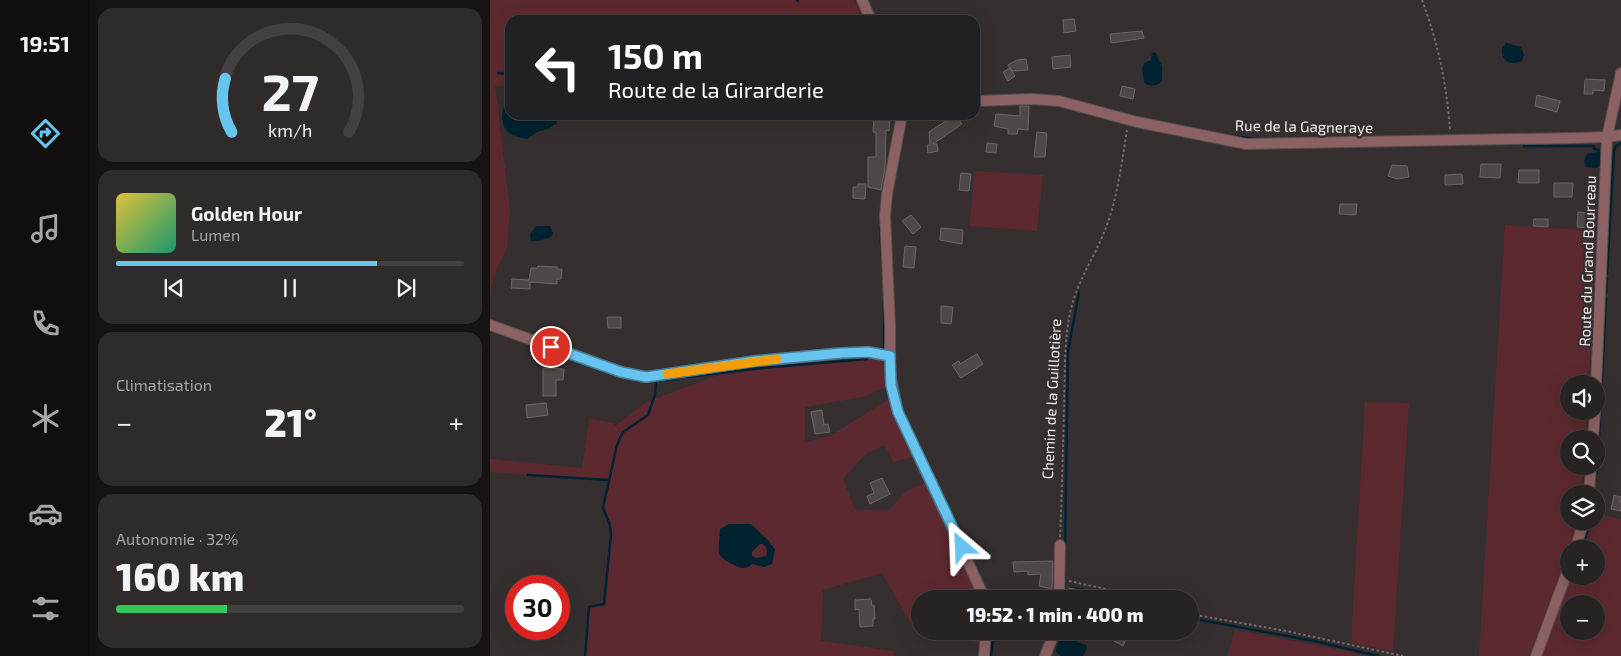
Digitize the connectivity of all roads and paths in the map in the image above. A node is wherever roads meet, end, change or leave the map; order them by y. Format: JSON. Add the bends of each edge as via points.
{"nodes":[{"id":1,"x":862,"y":0,"type":"edge"},
{"id":2,"x":1422,"y":0,"type":"edge"},
{"id":3,"x":869,"y":15,"type":"edge"},
{"id":4,"x":1621,"y":73,"type":"edge"},
{"id":5,"x":980,"y":100,"type":"edge"},
{"id":6,"x":901,"y":120,"type":"edge"},
{"id":7,"x":1129,"y":120,"type":"junction"},
{"id":8,"x":1621,"y":135,"type":"edge"},
{"id":9,"x":1607,"y":138,"type":"junction"},
{"id":10,"x":1450,"y":141,"type":"junction"},
{"id":11,"x":490,"y":326,"type":"edge"},
{"id":12,"x":890,"y":356,"type":"junction"},
{"id":13,"x":1596,"y":375,"type":"edge"},
{"id":14,"x":1060,"y":545,"type":"joint"},
{"id":15,"x":1060,"y":579,"type":"junction"},
{"id":16,"x":1562,"y":585,"type":"edge"},
{"id":17,"x":981,"y":590,"type":"edge"},
{"id":18,"x":1060,"y":590,"type":"edge"},
{"id":19,"x":1111,"y":590,"type":"edge"},
{"id":20,"x":1199,"y":616,"type":"edge"},
{"id":21,"x":985,"y":640,"type":"edge"},
{"id":22,"x":1051,"y":640,"type":"edge"},
{"id":23,"x":984,"y":656,"type":"edge"},
{"id":24,"x":1045,"y":656,"type":"edge"},
{"id":25,"x":1403,"y":656,"type":"edge"},
{"id":26,"x":1536,"y":656,"type":"edge"}],
"edges":[{"from":1,"to":3,"type":"street"},
{"from":2,"to":10,"type":"path","via":[[1436,38],[1444,76]]},
{"from":4,"to":9,"type":"street","name":"Route du Grand Bourreau"},
{"from":5,"to":7,"type":"street","name":"Rue de la Gagneraye","via":[[1059,101]]},
{"from":6,"to":12,"type":"street","via":[[885,215]]},
{"from":7,"to":10,"type":"street","name":"Rue de la Gagneraye","via":[[1246,144]]},
{"from":7,"to":14,"type":"path","name":"Chemin de la Guillotière","via":[[1108,222],[1079,284],[1070,316],[1065,372]]},
{"from":8,"to":9,"type":"street","name":"Rue de la Gagneraye"},
{"from":9,"to":10,"type":"street","name":"Rue de la Gagneraye"},
{"from":9,"to":13,"type":"street","name":"Route du Grand Bourreau"},
{"from":11,"to":12,"type":"street","via":[[621,372],[646,377],[755,361],[842,353],[868,352]]},
{"from":12,"to":17,"type":"street","via":[[891,385],[898,412]]},
{"from":14,"to":15,"type":"street"},
{"from":15,"to":18,"type":"street"},
{"from":15,"to":19,"type":"path"},
{"from":16,"to":26,"type":"street"},
{"from":20,"to":25,"type":"path"},
{"from":21,"to":23,"type":"street"},
{"from":22,"to":24,"type":"street"}]}
